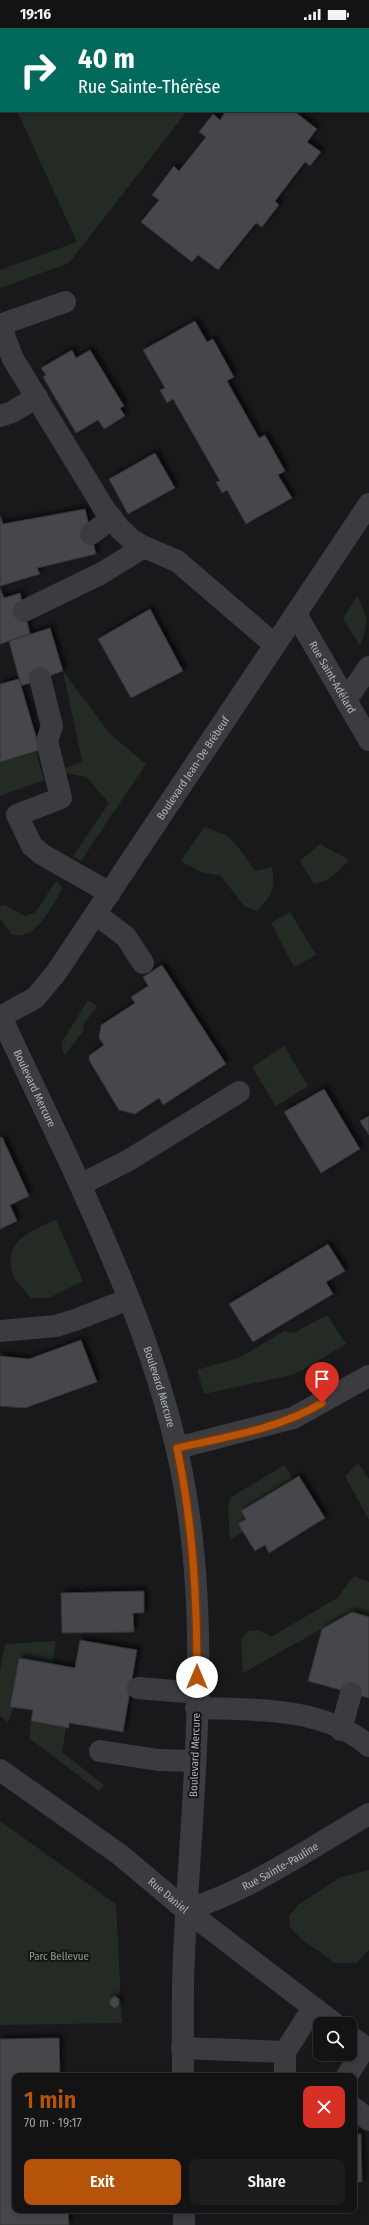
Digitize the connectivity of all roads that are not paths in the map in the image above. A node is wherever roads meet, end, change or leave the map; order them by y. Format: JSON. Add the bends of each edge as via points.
{"nodes":[{"id":1,"x":66,"y":302,"type":"dead end"},
{"id":2,"x":0,"y":325,"type":"edge"},
{"id":3,"x":37,"y":397,"type":"junction"},
{"id":4,"x":0,"y":416,"type":"edge"},
{"id":5,"x":369,"y":504,"type":"edge"},
{"id":6,"x":111,"y":507,"type":"junction"},
{"id":7,"x":91,"y":534,"type":"dead end"},
{"id":8,"x":144,"y":547,"type":"junction"},
{"id":9,"x":24,"y":611,"type":"dead end"},
{"id":10,"x":296,"y":614,"type":"junction"},
{"id":11,"x":275,"y":645,"type":"junction"},
{"id":12,"x":369,"y":667,"type":"edge"},
{"id":13,"x":40,"y":678,"type":"dead end"},
{"id":14,"x":346,"y":700,"type":"junction"},
{"id":15,"x":369,"y":740,"type":"edge"},
{"id":16,"x":110,"y":893,"type":"junction"},
{"id":17,"x":96,"y":914,"type":"junction"},
{"id":18,"x":143,"y":963,"type":"dead end"},
{"id":19,"x":0,"y":1016,"type":"edge"},
{"id":20,"x":239,"y":1092,"type":"dead end"},
{"id":21,"x":80,"y":1185,"type":"junction"},
{"id":22,"x":129,"y":1299,"type":"junction"},
{"id":23,"x":0,"y":1332,"type":"edge"},
{"id":24,"x":369,"y":1376,"type":"edge"},
{"id":25,"x":177,"y":1448,"type":"junction"},
{"id":26,"x":138,"y":1688,"type":"dead end"},
{"id":27,"x":351,"y":1693,"type":"dead end"},
{"id":28,"x":196,"y":1700,"type":"junction"},
{"id":29,"x":341,"y":1730,"type":"junction"},
{"id":30,"x":369,"y":1746,"type":"edge"},
{"id":31,"x":100,"y":1751,"type":"dead end"},
{"id":32,"x":195,"y":1761,"type":"junction"},
{"id":33,"x":0,"y":1770,"type":"edge"},
{"id":34,"x":369,"y":1814,"type":"edge"},
{"id":35,"x":186,"y":1910,"type":"junction"},
{"id":36,"x":313,"y":2008,"type":"junction"},
{"id":37,"x":325,"y":2017,"type":"edge"},
{"id":38,"x":362,"y":2044,"type":"edge"},
{"id":39,"x":182,"y":2048,"type":"junction"},
{"id":40,"x":285,"y":2052,"type":"junction"},
{"id":41,"x":183,"y":2073,"type":"edge"},
{"id":42,"x":285,"y":2073,"type":"edge"},
{"id":43,"x":348,"y":2073,"type":"edge"},
{"id":44,"x":357,"y":2110,"type":"edge"},
{"id":45,"x":369,"y":2120,"type":"edge"},
{"id":46,"x":184,"y":2213,"type":"edge"},
{"id":47,"x":184,"y":2225,"type":"edge"}],
"edges":[{"from":1,"to":2,"type":"street"},
{"from":2,"to":3,"type":"street","via":[[13,359]]},
{"from":3,"to":4,"type":"street"},
{"from":3,"to":6,"type":"street"},
{"from":5,"to":10,"type":"street","name":"Boulevard Jean-De Brébeuf"},
{"from":6,"to":7,"type":"street"},
{"from":6,"to":8,"type":"street","via":[[131,539]]},
{"from":8,"to":9,"type":"street","via":[[102,573]]},
{"from":8,"to":11,"type":"street","via":[[177,561]]},
{"from":10,"to":11,"type":"street","name":"Boulevard Jean-De Brébeuf"},
{"from":10,"to":14,"type":"street","name":"Rue Saint-Adélard"},
{"from":11,"to":16,"type":"street","name":"Boulevard Jean-De Brébeuf"},
{"from":12,"to":14,"type":"street"},
{"from":13,"to":16,"type":"street","via":[[52,726],[48,741],[61,798],[17,815],[32,846],[43,855]]},
{"from":14,"to":15,"type":"street","name":"Rue Saint-Adélard"},
{"from":16,"to":17,"type":"street","name":"Boulevard Jean-De Brébeuf"},
{"from":17,"to":18,"type":"street","via":[[126,937]]},
{"from":17,"to":19,"type":"street","name":"Boulevard Jean-De Brébeuf","via":[[42,991],[35,998]]},
{"from":19,"to":21,"type":"street","name":"Boulevard Mercure"},
{"from":20,"to":21,"type":"street","via":[[129,1160]]},
{"from":21,"to":22,"type":"street","name":"Boulevard Mercure"},
{"from":22,"to":23,"type":"street","via":[[56,1326]]},
{"from":22,"to":25,"type":"street","name":"Boulevard Mercure","via":[[151,1358]]},
{"from":24,"to":25,"type":"street","via":[[293,1418]]},
{"from":25,"to":28,"type":"street","name":"Boulevard Mercure","via":[[194,1553],[197,1598]]},
{"from":26,"to":28,"type":"street"},
{"from":27,"to":29,"type":"street"},
{"from":28,"to":29,"type":"street","via":[[307,1716]]},
{"from":28,"to":32,"type":"street","name":"Boulevard Mercure"},
{"from":29,"to":30,"type":"street"},
{"from":31,"to":32,"type":"street","via":[[158,1760]]},
{"from":32,"to":35,"type":"street","name":"Boulevard Mercure"},
{"from":33,"to":35,"type":"street","name":"Rue Daniel","via":[[119,1854]]},
{"from":34,"to":35,"type":"street","name":"Rue Sainte-Pauline","via":[[254,1881],[208,1903]]},
{"from":35,"to":36,"type":"street","name":"Rue Daniel"},
{"from":35,"to":39,"type":"street","name":"Boulevard Mercure"},
{"from":36,"to":37,"type":"street","name":"Rue Daniel"},
{"from":36,"to":40,"type":"street"},
{"from":38,"to":43,"type":"street"},
{"from":39,"to":40,"type":"street"},
{"from":39,"to":41,"type":"street","name":"Boulevard Mercure"},
{"from":40,"to":42,"type":"street"},
{"from":44,"to":45,"type":"street"},
{"from":46,"to":47,"type":"street"}]}
